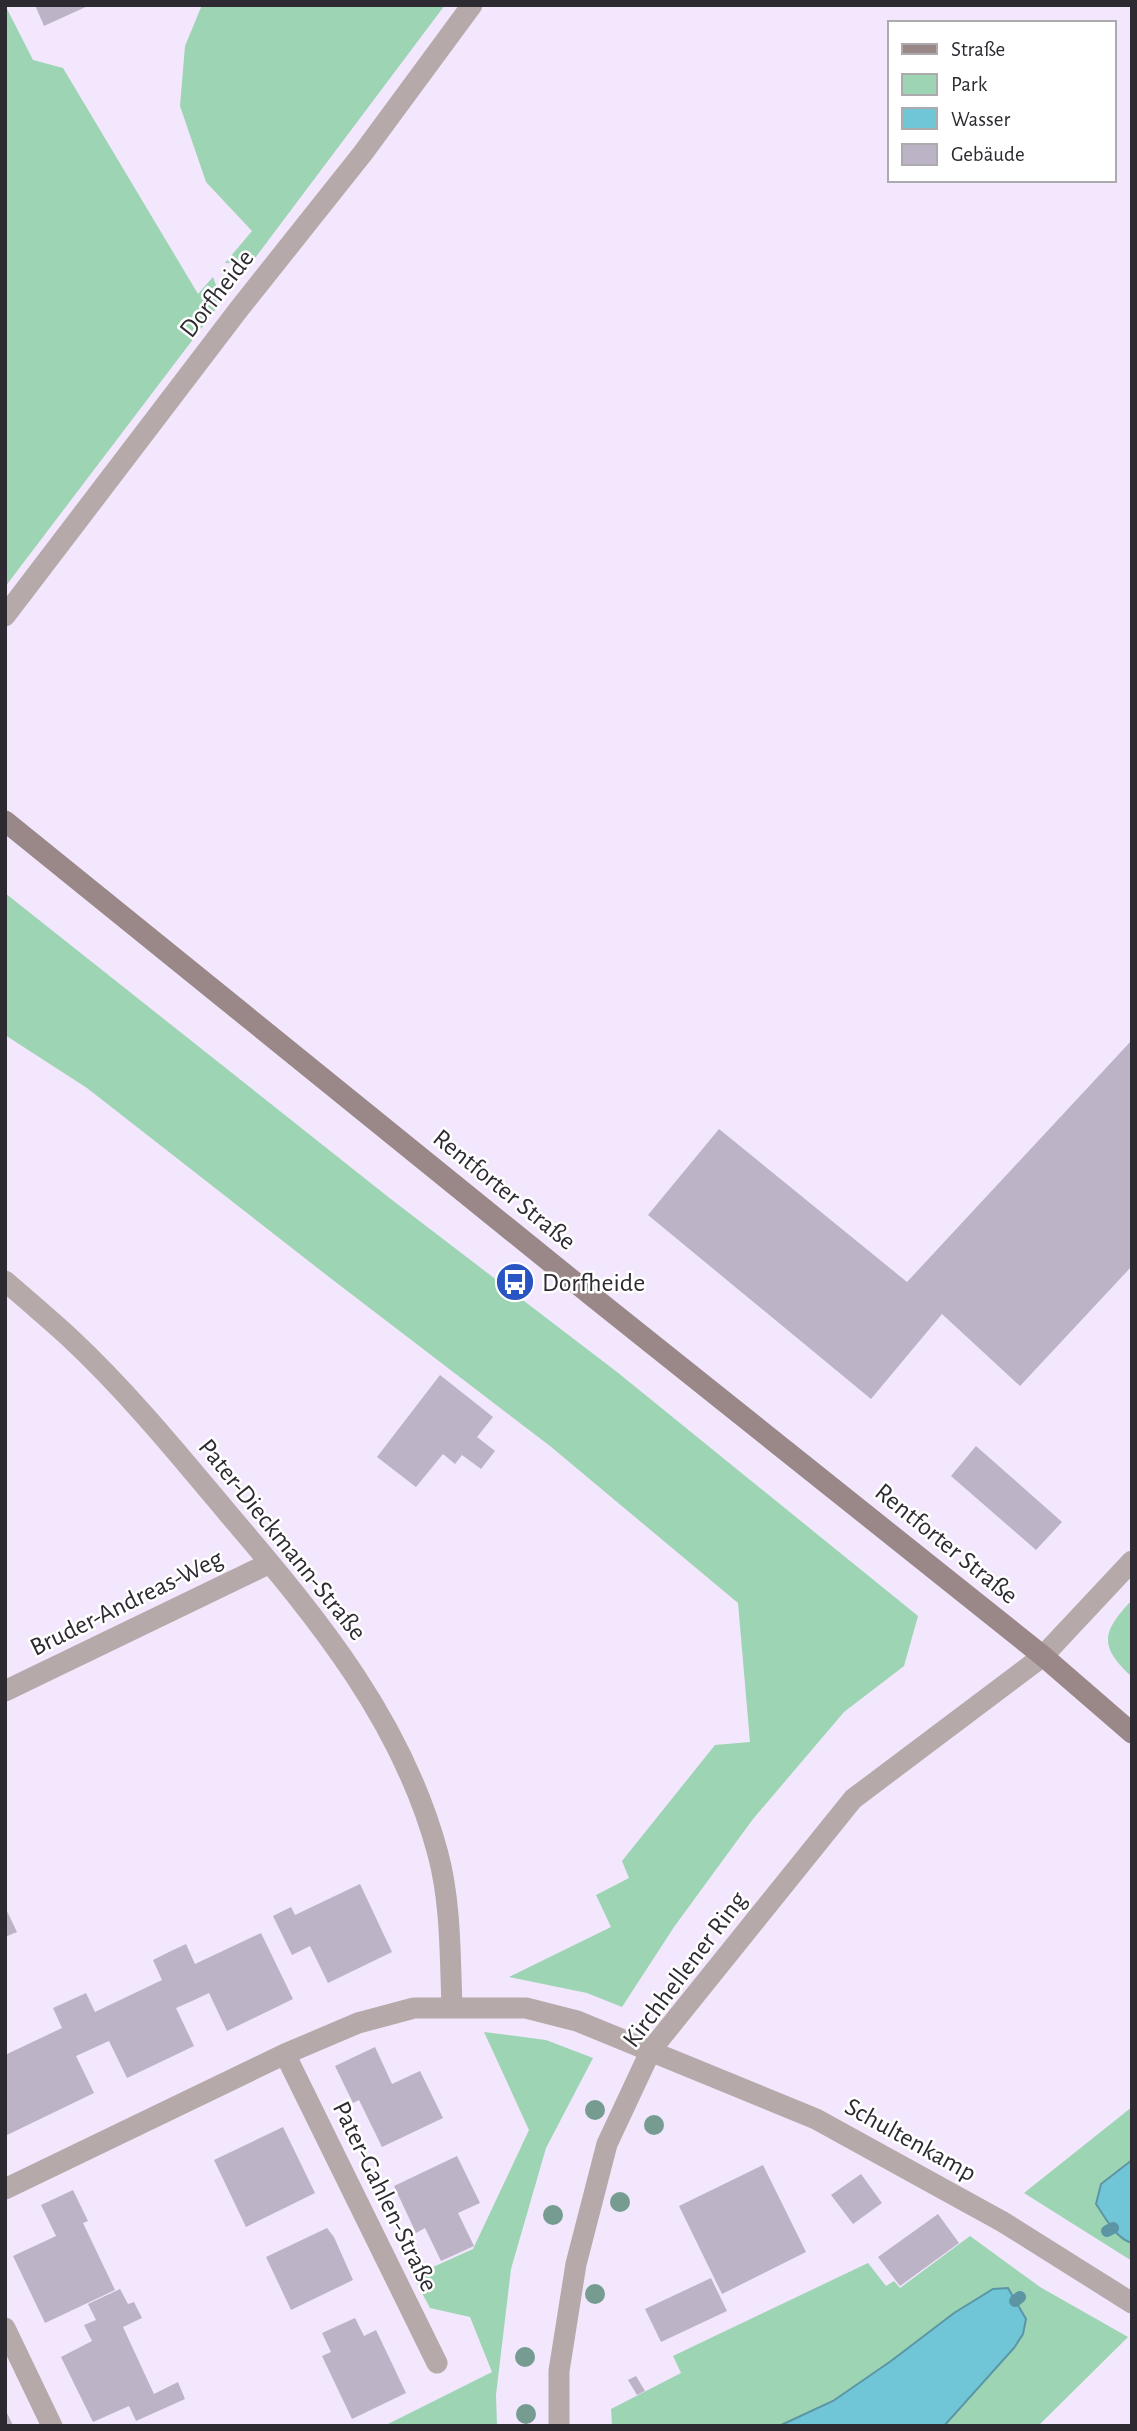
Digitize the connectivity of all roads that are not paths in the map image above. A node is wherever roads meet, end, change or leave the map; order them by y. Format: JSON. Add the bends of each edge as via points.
{"nodes":[{"id":1,"x":472,"y":5,"type":"edge"},
{"id":2,"x":5,"y":615,"type":"edge"},
{"id":3,"x":5,"y":821,"type":"edge"},
{"id":4,"x":5,"y":1281,"type":"edge"},
{"id":5,"x":1132,"y":1561,"type":"edge"},
{"id":6,"x":270,"y":1563,"type":"junction"},
{"id":7,"x":1043,"y":1656,"type":"junction"},
{"id":8,"x":5,"y":1691,"type":"edge"},
{"id":9,"x":1132,"y":1733,"type":"edge"},
{"id":10,"x":452,"y":2007,"type":"junction"},
{"id":11,"x":651,"y":2050,"type":"junction"},
{"id":12,"x":285,"y":2054,"type":"junction"},
{"id":13,"x":5,"y":2189,"type":"edge"},
{"id":14,"x":1132,"y":2303,"type":"edge"},
{"id":15,"x":5,"y":2328,"type":"edge"},
{"id":16,"x":437,"y":2363,"type":"dead end"},
{"id":17,"x":51,"y":2426,"type":"edge"},
{"id":18,"x":559,"y":2426,"type":"edge"}],
"edges":[{"from":1,"to":2,"type":"street","name":"Dorfheide"},
{"from":3,"to":7,"type":"main road","name":"Rentforter Straße"},
{"from":4,"to":6,"type":"street","name":"Pater-Dieckmann-Straße","via":[[70,1338],[156,1428]]},
{"from":5,"to":7,"type":"street","name":"Kirchhellener Ring"},
{"from":6,"to":8,"type":"street","name":"Bruder-Andreas-Weg"},
{"from":6,"to":10,"type":"street","name":"Pater-Dieckmann-Straße","via":[[309,1609],[376,1705],[422,1804],[439,1855],[448,1911]]},
{"from":7,"to":9,"type":"main road","name":"Rentforter Straße"},
{"from":7,"to":11,"type":"street","name":"Kirchhellener Ring","via":[[853,1798]]},
{"from":10,"to":11,"type":"street","via":[[526,2008],[577,2021]]},
{"from":10,"to":12,"type":"street","via":[[414,2008],[358,2024]]},
{"from":11,"to":14,"type":"street","name":"Schultenkamp","via":[[816,2119],[1003,2222]]},
{"from":11,"to":18,"type":"street","name":"Kirchhellener Ring","via":[[607,2144],[576,2264],[559,2371]]},
{"from":12,"to":13,"type":"street"},
{"from":12,"to":16,"type":"street","name":"Pater-Gahlen-Straße"},
{"from":15,"to":17,"type":"street"}]}
